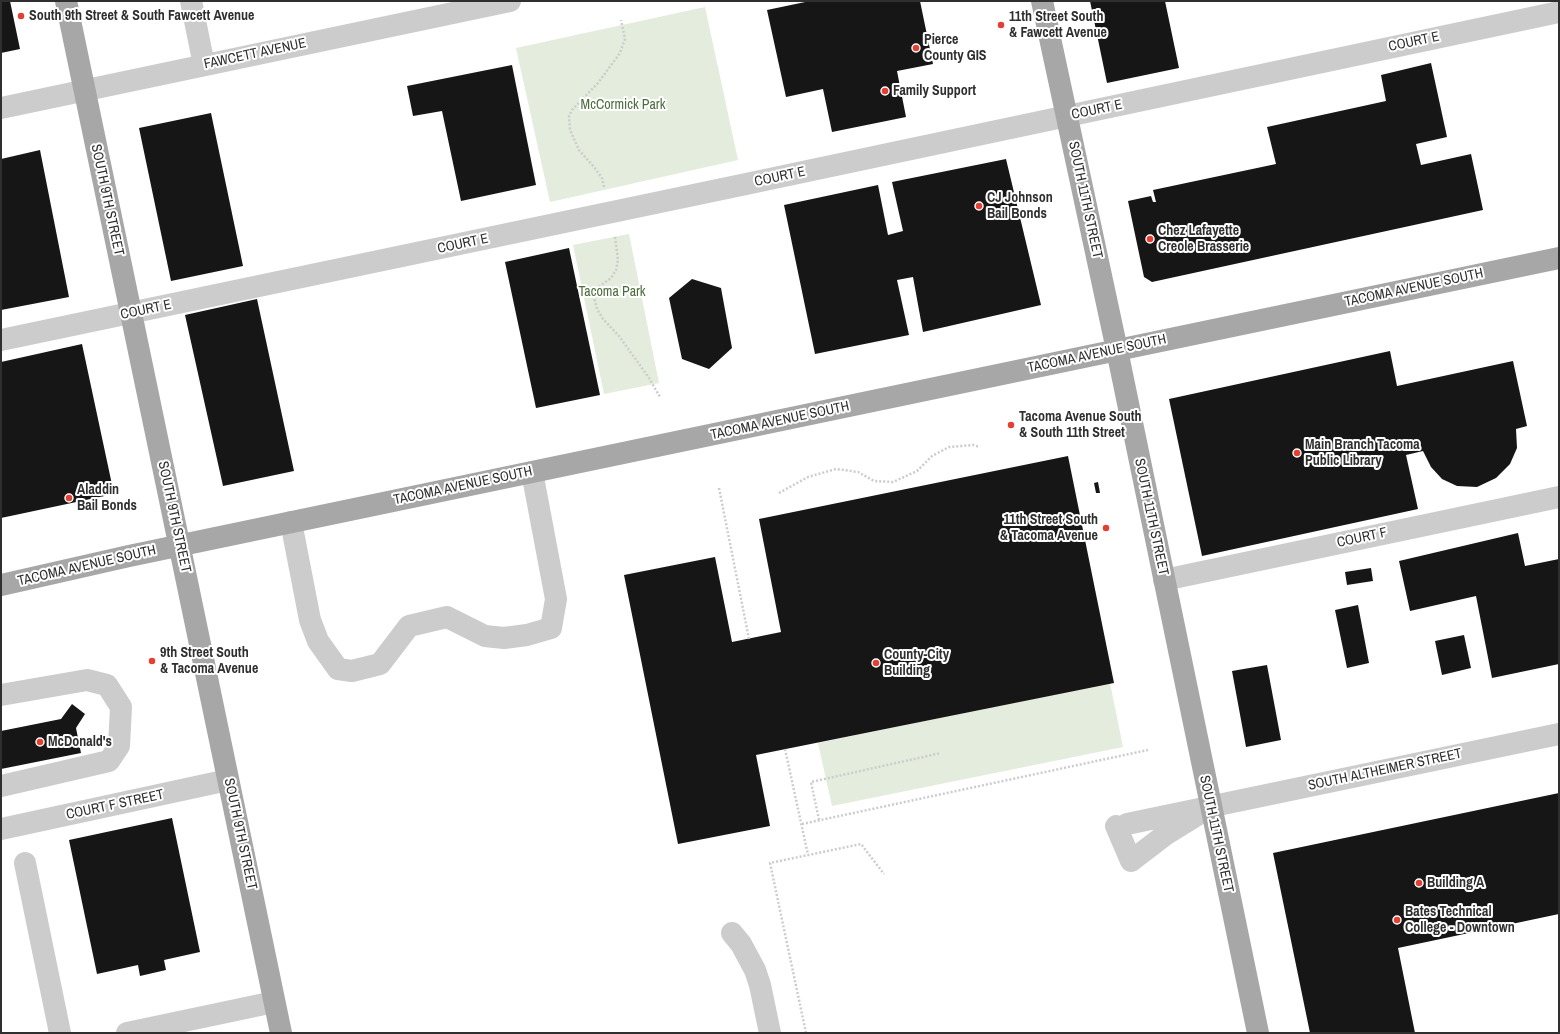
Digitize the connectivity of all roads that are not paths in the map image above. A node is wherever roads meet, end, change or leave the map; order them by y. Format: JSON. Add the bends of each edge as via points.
{"nodes":[{"id":1,"x":66,"y":1,"type":"edge"},
{"id":2,"x":191,"y":1,"type":"edge"},
{"id":3,"x":510,"y":1,"type":"edge"},
{"id":4,"x":1042,"y":1,"type":"edge"},
{"id":5,"x":1559,"y":12,"type":"edge"},
{"id":6,"x":204,"y":65,"type":"junction"},
{"id":7,"x":84,"y":90,"type":"junction"},
{"id":8,"x":1,"y":108,"type":"edge"},
{"id":9,"x":1068,"y":116,"type":"junction"},
{"id":10,"x":1559,"y":258,"type":"edge"},
{"id":11,"x":131,"y":314,"type":"junction"},
{"id":12,"x":1,"y":340,"type":"edge"},
{"id":13,"x":1117,"y":350,"type":"junction"},
{"id":14,"x":532,"y":472,"type":"junction"},
{"id":15,"x":1559,"y":497,"type":"edge"},
{"id":16,"x":291,"y":522,"type":"junction"},
{"id":17,"x":180,"y":546,"type":"junction"},
{"id":18,"x":1164,"y":580,"type":"junction"},
{"id":19,"x":1,"y":585,"type":"edge"},
{"id":20,"x":1,"y":694,"type":"edge"},
{"id":21,"x":1559,"y":734,"type":"edge"},
{"id":22,"x":228,"y":780,"type":"junction"},
{"id":23,"x":1,"y":786,"type":"edge"},
{"id":24,"x":1210,"y":807,"type":"junction"},
{"id":25,"x":1,"y":829,"type":"edge"},
{"id":26,"x":25,"y":863,"type":"dead end"},
{"id":27,"x":732,"y":933,"type":"dead end"},
{"id":28,"x":274,"y":1002,"type":"junction"},
{"id":29,"x":60,"y":1033,"type":"edge"},
{"id":30,"x":127,"y":1033,"type":"edge"},
{"id":31,"x":281,"y":1033,"type":"edge"},
{"id":32,"x":770,"y":1033,"type":"edge"},
{"id":33,"x":1258,"y":1033,"type":"edge"}],
"edges":[{"from":1,"to":7,"type":"main road","name":"SOUTH 9TH STREET"},
{"from":2,"to":6,"type":"street"},
{"from":3,"to":6,"type":"street","name":"FAWCETT AVENUE"},
{"from":4,"to":9,"type":"main road","name":"SOUTH 11TH STREET"},
{"from":5,"to":9,"type":"street","name":"COURT E"},
{"from":6,"to":7,"type":"street","name":"FAWCETT AVENUE"},
{"from":7,"to":8,"type":"street","name":"FAWCETT AVENUE"},
{"from":7,"to":11,"type":"main road","name":"SOUTH 9TH STREET"},
{"from":9,"to":11,"type":"street","name":"COURT E"},
{"from":9,"to":13,"type":"main road","name":"SOUTH 11TH STREET"},
{"from":10,"to":13,"type":"main road","name":"TACOMA AVENUE SOUTH"},
{"from":11,"to":12,"type":"street","name":"COURT E"},
{"from":11,"to":17,"type":"main road","name":"SOUTH 9TH STREET"},
{"from":13,"to":14,"type":"main road","name":"TACOMA AVENUE SOUTH"},
{"from":13,"to":18,"type":"main road","name":"SOUTH 11TH STREET"},
{"from":14,"to":16,"type":"main road","name":"TACOMA AVENUE SOUTH"},
{"from":14,"to":16,"type":"street","via":[[556,599],[551,628],[527,635],[504,638],[485,636],[447,617],[409,626],[380,664],[352,671],[338,669],[318,641],[310,620]]},
{"from":15,"to":18,"type":"street","name":"COURT F"},
{"from":16,"to":17,"type":"main road","name":"TACOMA AVENUE SOUTH"},
{"from":17,"to":19,"type":"main road","name":"TACOMA AVENUE SOUTH"},
{"from":17,"to":22,"type":"main road","name":"SOUTH 9TH STREET"},
{"from":18,"to":24,"type":"main road","name":"SOUTH 11TH STREET"},
{"from":20,"to":23,"type":"street","via":[[87,680],[107,685],[121,707],[119,746],[109,761]]},
{"from":21,"to":24,"type":"street","name":"SOUTH ALTHEIMER STREET"},
{"from":22,"to":25,"type":"street","name":"COURT F STREET"},
{"from":22,"to":28,"type":"main road","name":"SOUTH 9TH STREET"},
{"from":24,"to":24,"type":"street","name":"SOUTH ALTHEIMER STREET","via":[[1165,835],[1131,861],[1121,825]]},
{"from":24,"to":33,"type":"main road","name":"SOUTH 11TH STREET"},
{"from":26,"to":29,"type":"street"},
{"from":27,"to":32,"type":"street","via":[[755,970]]},
{"from":28,"to":30,"type":"street"},
{"from":28,"to":31,"type":"main road","name":"SOUTH 9TH STREET"}]}
